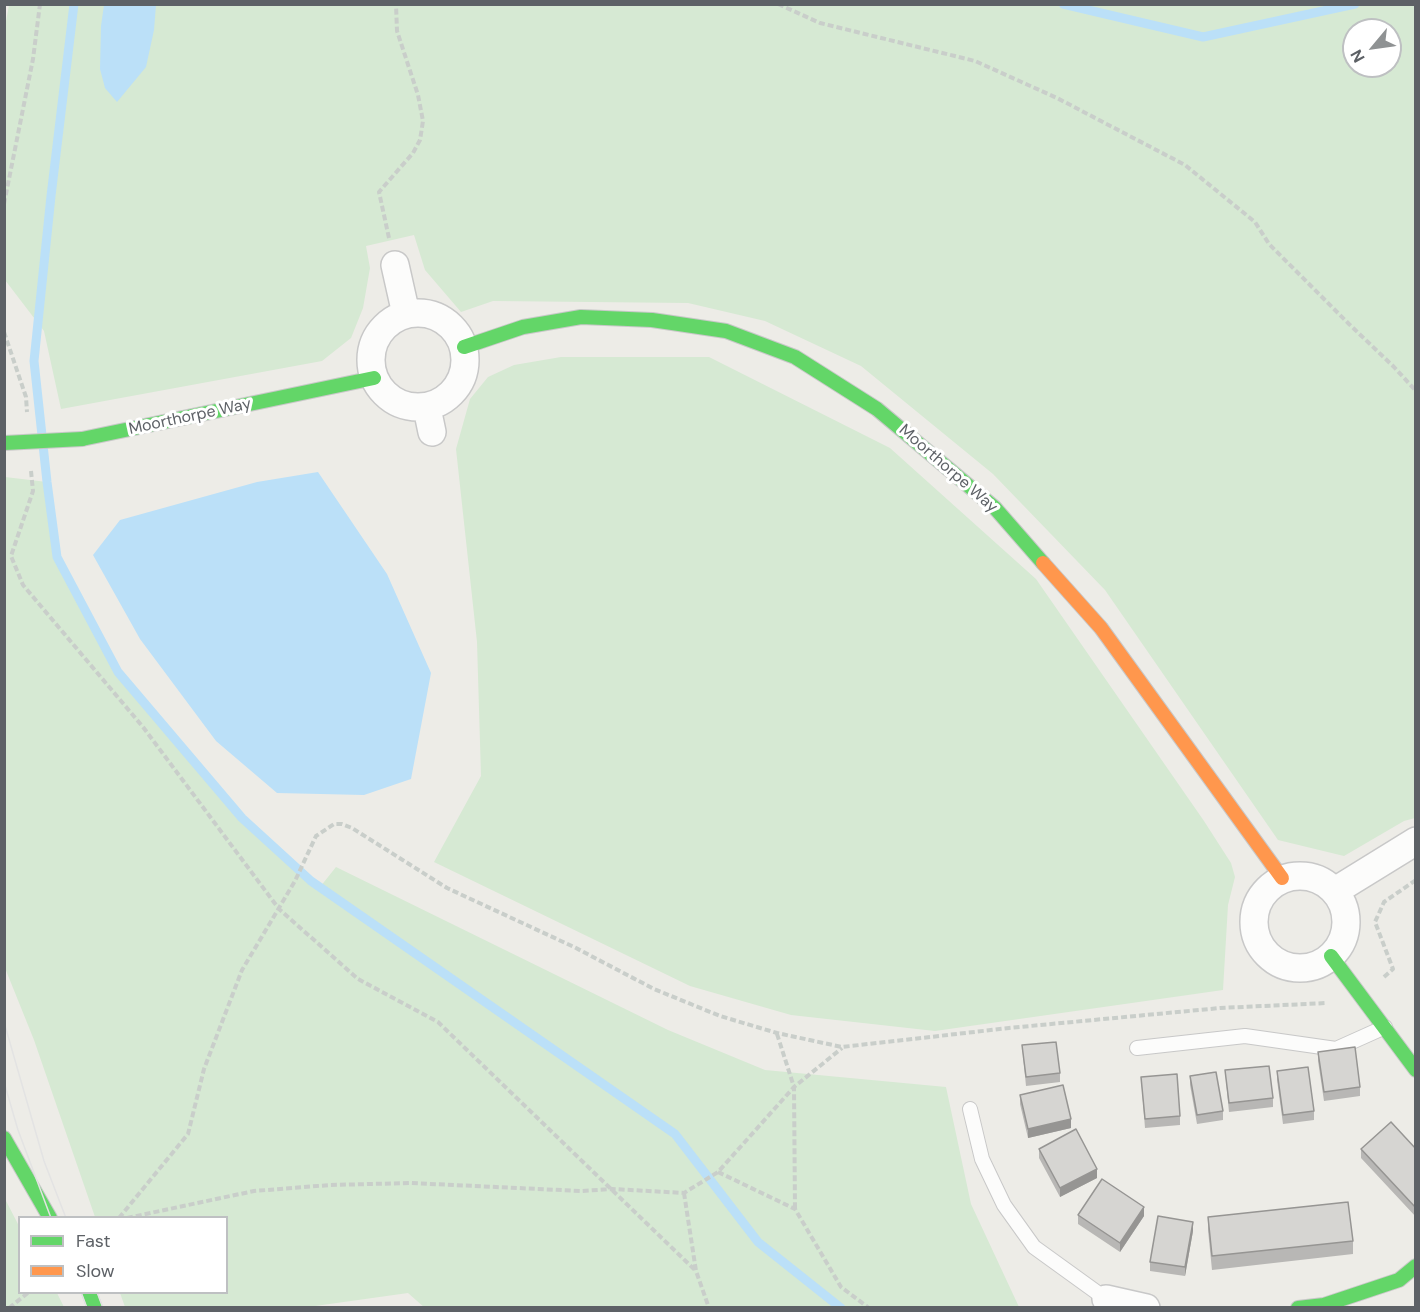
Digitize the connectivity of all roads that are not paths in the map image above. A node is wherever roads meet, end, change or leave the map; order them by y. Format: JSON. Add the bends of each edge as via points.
{"nodes":[{"id":1,"x":395,"y":265,"type":"road end"},
{"id":2,"x":406,"y":314,"type":"junction"},
{"id":3,"x":464,"y":347,"type":"junction"},
{"id":4,"x":374,"y":378,"type":"junction"},
{"id":5,"x":4,"y":443,"type":"edge"},
{"id":6,"x":1416,"y":841,"type":"edge"},
{"id":7,"x":1282,"y":878,"type":"junction"},
{"id":8,"x":1335,"y":891,"type":"junction"},
{"id":9,"x":1331,"y":956,"type":"junction"},
{"id":10,"x":1384,"y":1027,"type":"junction"},
{"id":11,"x":1137,"y":1048,"type":"dead end"},
{"id":12,"x":1416,"y":1070,"type":"edge"},
{"id":13,"x":970,"y":1110,"type":"dead end"},
{"id":14,"x":4,"y":1138,"type":"edge"},
{"id":15,"x":49,"y":1216,"type":"edge"},
{"id":16,"x":1416,"y":1266,"type":"edge"},
{"id":17,"x":89,"y":1294,"type":"edge"},
{"id":18,"x":1106,"y":1299,"type":"joint"},
{"id":19,"x":95,"y":1308,"type":"edge"},
{"id":20,"x":1146,"y":1308,"type":"edge"},
{"id":21,"x":1298,"y":1308,"type":"edge"}],
"edges":[{"from":1,"to":2,"type":"street"},
{"from":2,"to":3,"type":"street","via":[[431,314],[446,322]]},
{"from":2,"to":4,"type":"street","via":[[382,329],[374,343],[370,360]]},
{"from":3,"to":4,"type":"street","via":[[466,364],[462,380],[430,420],[396,403]]},
{"from":3,"to":7,"type":"street","name":"Moorthorpe Way","via":[[523,327],[581,317],[662,321],[726,331],[795,357],[877,409],[996,508],[1101,628]]},
{"from":4,"to":5,"type":"street","name":"Moorthorpe Way","bridge":true,"via":[[82,440]]},
{"from":6,"to":8,"type":"street"},
{"from":7,"to":8,"type":"street","via":[[1314,877]]},
{"from":7,"to":9,"type":"street","via":[[1266,889],[1257,903],[1254,929],[1259,945],[1284,966],[1318,965]]},
{"from":8,"to":9,"type":"street","via":[[1346,921],[1341,943]]},
{"from":9,"to":10,"type":"street"},
{"from":10,"to":11,"type":"lane","via":[[1336,1049],[1245,1036]]},
{"from":10,"to":12,"type":"street"},
{"from":13,"to":18,"type":"lane","via":[[982,1159],[1004,1205],[1034,1247]]},
{"from":14,"to":15,"type":"street"},
{"from":16,"to":21,"type":"street","via":[[1399,1280],[1324,1305]]},
{"from":17,"to":19,"type":"street"},
{"from":18,"to":20,"type":"street"}]}
